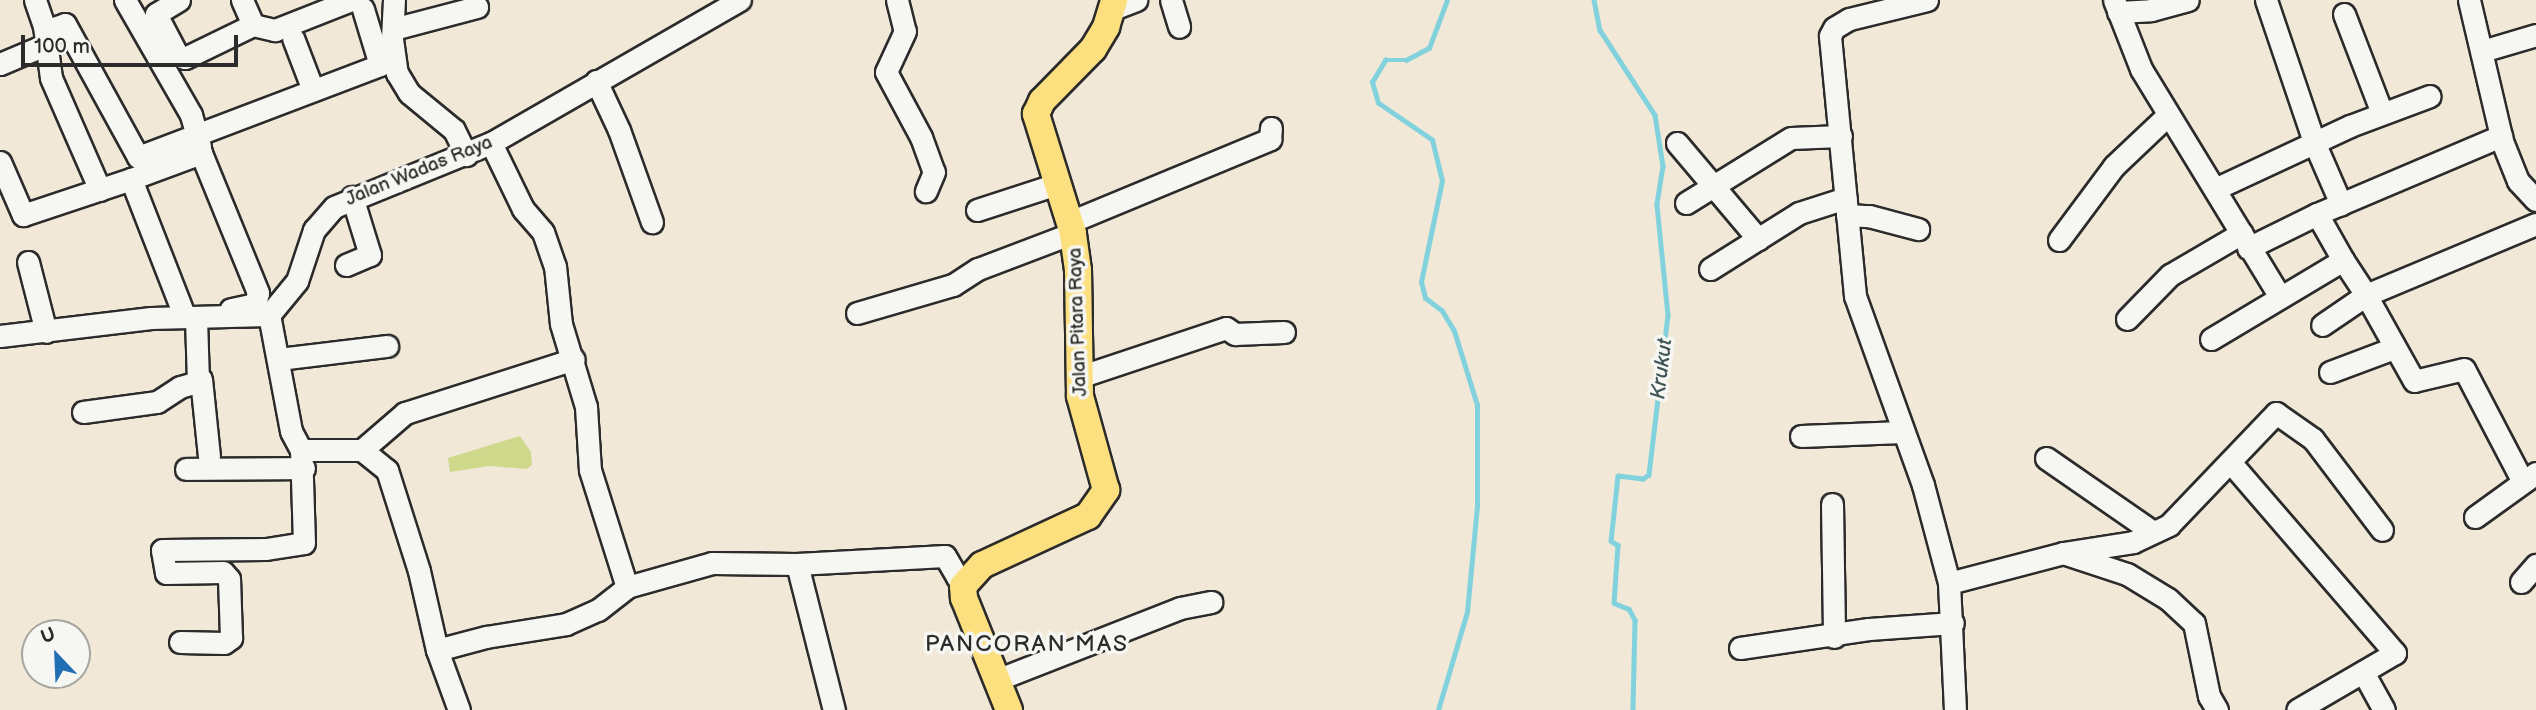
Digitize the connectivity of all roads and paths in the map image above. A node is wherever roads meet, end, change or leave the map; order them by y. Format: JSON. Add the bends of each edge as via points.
{"nodes":[{"id":1,"x":35,"y":0,"type":"edge"},
{"id":2,"x":125,"y":0,"type":"edge"},
{"id":3,"x":179,"y":0,"type":"edge"},
{"id":4,"x":242,"y":0,"type":"edge"},
{"id":5,"x":394,"y":0,"type":"edge"},
{"id":6,"x":897,"y":0,"type":"edge"},
{"id":7,"x":1171,"y":0,"type":"edge"},
{"id":8,"x":1927,"y":0,"type":"edge"},
{"id":9,"x":2188,"y":0,"type":"edge"},
{"id":10,"x":2266,"y":0,"type":"edge"},
{"id":11,"x":2469,"y":0,"type":"edge"},
{"id":12,"x":736,"y":1,"type":"edge"},
{"id":13,"x":1121,"y":3,"type":"edge"},
{"id":14,"x":357,"y":5,"type":"edge"},
{"id":15,"x":2116,"y":6,"type":"edge"},
{"id":16,"x":306,"y":8,"type":"edge"},
{"id":17,"x":478,"y":11,"type":"edge"},
{"id":18,"x":2344,"y":14,"type":"dead end"},
{"id":19,"x":253,"y":25,"type":"junction"},
{"id":20,"x":1179,"y":27,"type":"dead end"},
{"id":21,"x":393,"y":29,"type":"junction"},
{"id":22,"x":2536,"y":35,"type":"edge"},
{"id":23,"x":45,"y":38,"type":"junction"},
{"id":24,"x":293,"y":38,"type":"dead end"},
{"id":25,"x":2482,"y":51,"type":"junction"},
{"id":26,"x":0,"y":64,"type":"edge"},
{"id":27,"x":596,"y":81,"type":"junction"},
{"id":28,"x":313,"y":90,"type":"junction"},
{"id":29,"x":2430,"y":96,"type":"dead end"},
{"id":30,"x":2382,"y":113,"type":"junction"},
{"id":31,"x":2168,"y":115,"type":"junction"},
{"id":32,"x":1271,"y":128,"type":"dead end"},
{"id":33,"x":1841,"y":136,"type":"junction"},
{"id":34,"x":2501,"y":136,"type":"junction"},
{"id":35,"x":2314,"y":142,"type":"junction"},
{"id":36,"x":491,"y":143,"type":"junction"},
{"id":37,"x":1676,"y":143,"type":"dead end"},
{"id":38,"x":199,"y":144,"type":"junction"},
{"id":39,"x":466,"y":155,"type":"junction"},
{"id":40,"x":0,"y":162,"type":"edge"},
{"id":41,"x":131,"y":179,"type":"junction"},
{"id":42,"x":1057,"y":184,"type":"junction"},
{"id":43,"x":1714,"y":186,"type":"junction"},
{"id":44,"x":2217,"y":188,"type":"junction"},
{"id":45,"x":100,"y":190,"type":"junction"},
{"id":46,"x":926,"y":191,"type":"dead end"},
{"id":47,"x":352,"y":197,"type":"junction"},
{"id":48,"x":2536,"y":200,"type":"edge"},
{"id":49,"x":1686,"y":203,"type":"dead end"},
{"id":50,"x":2341,"y":204,"type":"junction"},
{"id":51,"x":1846,"y":207,"type":"junction"},
{"id":52,"x":977,"y":210,"type":"dead end"},
{"id":53,"x":2317,"y":214,"type":"junction"},
{"id":54,"x":652,"y":222,"type":"dead end"},
{"id":55,"x":2536,"y":224,"type":"edge"},
{"id":56,"x":1072,"y":227,"type":"junction"},
{"id":57,"x":1918,"y":229,"type":"dead end"},
{"id":58,"x":1758,"y":239,"type":"junction"},
{"id":59,"x":2059,"y":240,"type":"dead end"},
{"id":60,"x":2245,"y":241,"type":"junction"},
{"id":61,"x":2343,"y":260,"type":"junction"},
{"id":62,"x":28,"y":262,"type":"dead end"},
{"id":63,"x":346,"y":265,"type":"dead end"},
{"id":64,"x":1710,"y":269,"type":"dead end"},
{"id":65,"x":2279,"y":295,"type":"junction"},
{"id":66,"x":2366,"y":295,"type":"junction"},
{"id":67,"x":138,"y":310,"type":"dead end"},
{"id":68,"x":857,"y":313,"type":"dead end"},
{"id":69,"x":189,"y":314,"type":"junction"},
{"id":70,"x":269,"y":315,"type":"junction"},
{"id":71,"x":2127,"y":319,"type":"dead end"},
{"id":72,"x":2322,"y":326,"type":"dead end"},
{"id":73,"x":46,"y":332,"type":"junction"},
{"id":74,"x":1284,"y":332,"type":"dead end"},
{"id":75,"x":0,"y":336,"type":"edge"},
{"id":76,"x":2211,"y":339,"type":"dead end"},
{"id":77,"x":387,"y":346,"type":"dead end"},
{"id":78,"x":2394,"y":348,"type":"junction"},
{"id":79,"x":279,"y":359,"type":"junction"},
{"id":80,"x":573,"y":359,"type":"junction"},
{"id":81,"x":2330,"y":372,"type":"dead end"},
{"id":82,"x":1079,"y":377,"type":"junction"},
{"id":83,"x":201,"y":379,"type":"junction"},
{"id":84,"x":83,"y":412,"type":"dead end"},
{"id":85,"x":1902,"y":432,"type":"junction"},
{"id":86,"x":1801,"y":436,"type":"dead end"},
{"id":87,"x":362,"y":450,"type":"junction"},
{"id":88,"x":209,"y":457,"type":"dead end"},
{"id":89,"x":2046,"y":458,"type":"dead end"},
{"id":90,"x":303,"y":459,"type":"junction"},
{"id":91,"x":2231,"y":463,"type":"junction"},
{"id":92,"x":186,"y":470,"type":"dead end"},
{"id":93,"x":2529,"y":478,"type":"edge"},
{"id":94,"x":1832,"y":504,"type":"dead end"},
{"id":95,"x":2475,"y":517,"type":"dead end"},
{"id":96,"x":2382,"y":530,"type":"dead end"},
{"id":97,"x":2153,"y":532,"type":"junction"},
{"id":98,"x":2063,"y":553,"type":"junction"},
{"id":99,"x":797,"y":564,"type":"junction"},
{"id":100,"x":2536,"y":565,"type":"edge"},
{"id":101,"x":965,"y":582,"type":"junction"},
{"id":102,"x":2521,"y":582,"type":"dead end"},
{"id":103,"x":1949,"y":583,"type":"junction"},
{"id":104,"x":627,"y":587,"type":"junction"},
{"id":105,"x":1211,"y":602,"type":"dead end"},
{"id":106,"x":1953,"y":623,"type":"junction"},
{"id":107,"x":1834,"y":637,"type":"junction"},
{"id":108,"x":180,"y":642,"type":"dead end"},
{"id":109,"x":1740,"y":649,"type":"dead end"},
{"id":110,"x":437,"y":650,"type":"junction"},
{"id":111,"x":2363,"y":673,"type":"junction"},
{"id":112,"x":999,"y":680,"type":"junction"},
{"id":113,"x":459,"y":710,"type":"edge"},
{"id":114,"x":834,"y":710,"type":"edge"},
{"id":115,"x":1009,"y":710,"type":"edge"},
{"id":116,"x":1955,"y":710,"type":"edge"},
{"id":117,"x":2217,"y":710,"type":"edge"},
{"id":118,"x":2297,"y":710,"type":"edge"},
{"id":119,"x":2384,"y":710,"type":"edge"}],
"edges":[{"from":1,"to":23,"type":"street"},
{"from":2,"to":38,"type":"street","via":[[191,115]]},
{"from":3,"to":19,"type":"street","via":[[156,14],[182,58]]},
{"from":4,"to":19,"type":"street"},
{"from":5,"to":21,"type":"street"},
{"from":6,"to":46,"type":"street","via":[[905,31],[886,72],[922,137],[934,172]]},
{"from":7,"to":20,"type":"street"},
{"from":8,"to":33,"type":"street","via":[[1849,19],[1834,28],[1831,43]]},
{"from":9,"to":15,"type":"street","via":[[2151,10]]},
{"from":10,"to":35,"type":"street"},
{"from":11,"to":25,"type":"street"},
{"from":12,"to":27,"type":"street","name":"Jalan Wadas Raya"},
{"from":13,"to":42,"type":"main road","name":"Jalan Pitara Raya","via":[[1093,49],[1037,109],[1036,124]]},
{"from":14,"to":16,"type":"street"},
{"from":14,"to":28,"type":"street","via":[[380,65]]},
{"from":15,"to":31,"type":"street","via":[[2134,57]]},
{"from":16,"to":19,"type":"street","via":[[275,30]]},
{"from":17,"to":21,"type":"street"},
{"from":18,"to":30,"type":"street"},
{"from":21,"to":39,"type":"street","via":[[394,63],[402,83],[446,121]]},
{"from":22,"to":25,"type":"street"},
{"from":23,"to":26,"type":"street"},
{"from":23,"to":38,"type":"street","via":[[65,24],[135,155]]},
{"from":23,"to":45,"type":"street","via":[[51,78]]},
{"from":24,"to":28,"type":"street"},
{"from":25,"to":34,"type":"street"},
{"from":27,"to":36,"type":"street","name":"Jalan Wadas Raya"},
{"from":27,"to":54,"type":"street"},
{"from":28,"to":38,"type":"street"},
{"from":29,"to":30,"type":"street"},
{"from":30,"to":35,"type":"street"},
{"from":31,"to":44,"type":"street"},
{"from":31,"to":59,"type":"street","via":[[2114,166]]},
{"from":32,"to":56,"type":"street","via":[[1270,139]]},
{"from":33,"to":43,"type":"street","via":[[1791,138]]},
{"from":33,"to":51,"type":"street"},
{"from":34,"to":48,"type":"street","via":[[2518,181]]},
{"from":34,"to":50,"type":"street"},
{"from":35,"to":44,"type":"street"},
{"from":35,"to":50,"type":"street"},
{"from":36,"to":39,"type":"street","name":"Jalan Wadas Raya"},
{"from":36,"to":80,"type":"street","via":[[523,209],[546,237],[559,284],[561,324]]},
{"from":37,"to":43,"type":"street"},
{"from":38,"to":41,"type":"street"},
{"from":38,"to":69,"type":"street","via":[[259,300],[237,309]]},
{"from":39,"to":47,"type":"street","name":"Jalan Wadas Raya"},
{"from":40,"to":45,"type":"street","via":[[23,215]]},
{"from":41,"to":45,"type":"street"},
{"from":41,"to":69,"type":"street"},
{"from":42,"to":52,"type":"street"},
{"from":42,"to":56,"type":"main road","name":"Jalan Pitara Raya"},
{"from":43,"to":49,"type":"street"},
{"from":43,"to":58,"type":"street"},
{"from":44,"to":60,"type":"street"},
{"from":47,"to":63,"type":"street","via":[[370,255]]},
{"from":47,"to":70,"type":"street","name":"Jalan Wadas Raya","via":[[322,219],[297,281]]},
{"from":50,"to":53,"type":"street"},
{"from":51,"to":57,"type":"street"},
{"from":51,"to":58,"type":"street","via":[[1799,213]]},
{"from":51,"to":85,"type":"street","via":[[1859,313]]},
{"from":53,"to":60,"type":"street"},
{"from":53,"to":61,"type":"street"},
{"from":55,"to":66,"type":"street"},
{"from":56,"to":68,"type":"street","via":[[948,287]]},
{"from":56,"to":82,"type":"main road","name":"Jalan Pitara Raya","via":[[1078,270]]},
{"from":58,"to":64,"type":"street"},
{"from":60,"to":65,"type":"street"},
{"from":60,"to":71,"type":"street","via":[[2171,275]]},
{"from":61,"to":65,"type":"street"},
{"from":61,"to":66,"type":"street"},
{"from":62,"to":73,"type":"street"},
{"from":65,"to":76,"type":"street"},
{"from":66,"to":72,"type":"street"},
{"from":66,"to":78,"type":"street"},
{"from":67,"to":69,"type":"street"},
{"from":69,"to":70,"type":"street"},
{"from":69,"to":73,"type":"street"},
{"from":69,"to":83,"type":"street"},
{"from":70,"to":79,"type":"street"},
{"from":73,"to":75,"type":"street"},
{"from":74,"to":82,"type":"street","via":[[1235,334],[1227,328]]},
{"from":77,"to":79,"type":"street"},
{"from":78,"to":81,"type":"street"},
{"from":78,"to":93,"type":"street","via":[[2417,382],[2464,369]]},
{"from":79,"to":90,"type":"street","via":[[291,431]]},
{"from":80,"to":87,"type":"street","via":[[405,413]]},
{"from":80,"to":104,"type":"street","via":[[586,407],[590,470]]},
{"from":82,"to":101,"type":"main road","name":"Jalan Pitara Raya","via":[[1081,405],[1106,482],[1104,497],[1076,524],[982,565]]},
{"from":83,"to":84,"type":"street","via":[[157,402]]},
{"from":83,"to":88,"type":"street"},
{"from":85,"to":86,"type":"street"},
{"from":85,"to":103,"type":"street","via":[[1923,485]]},
{"from":87,"to":90,"type":"street"},
{"from":87,"to":110,"type":"street","via":[[380,461],[397,496]]},
{"from":89,"to":97,"type":"street"},
{"from":90,"to":92,"type":"street"},
{"from":90,"to":108,"type":"street","via":[[304,543],[300,546],[162,550],[166,573],[223,572],[229,579],[231,638],[224,643]]},
{"from":91,"to":96,"type":"street","via":[[2276,413],[2313,439]]},
{"from":91,"to":97,"type":"street","via":[[2190,508]]},
{"from":91,"to":111,"type":"street","via":[[2395,653]]},
{"from":93,"to":95,"type":"street"},
{"from":94,"to":107,"type":"street"},
{"from":97,"to":98,"type":"street","via":[[2133,542]]},
{"from":98,"to":103,"type":"street"},
{"from":98,"to":117,"type":"street","via":[[2127,574],[2190,618],[2197,631],[2209,696]]},
{"from":99,"to":101,"type":"street","via":[[945,556]]},
{"from":99,"to":104,"type":"street","via":[[712,563]]},
{"from":99,"to":114,"type":"street","via":[[821,679]]},
{"from":100,"to":102,"type":"street"},
{"from":101,"to":112,"type":"main road","via":[[964,598]]},
{"from":103,"to":106,"type":"street"},
{"from":104,"to":110,"type":"street","via":[[588,616],[566,624]]},
{"from":105,"to":112,"type":"street","via":[[1180,608]]},
{"from":106,"to":107,"type":"street","via":[[1869,629]]},
{"from":106,"to":116,"type":"street"},
{"from":107,"to":109,"type":"street"},
{"from":110,"to":113,"type":"street"},
{"from":111,"to":118,"type":"street"},
{"from":111,"to":119,"type":"street"},
{"from":112,"to":115,"type":"main road"}]}
